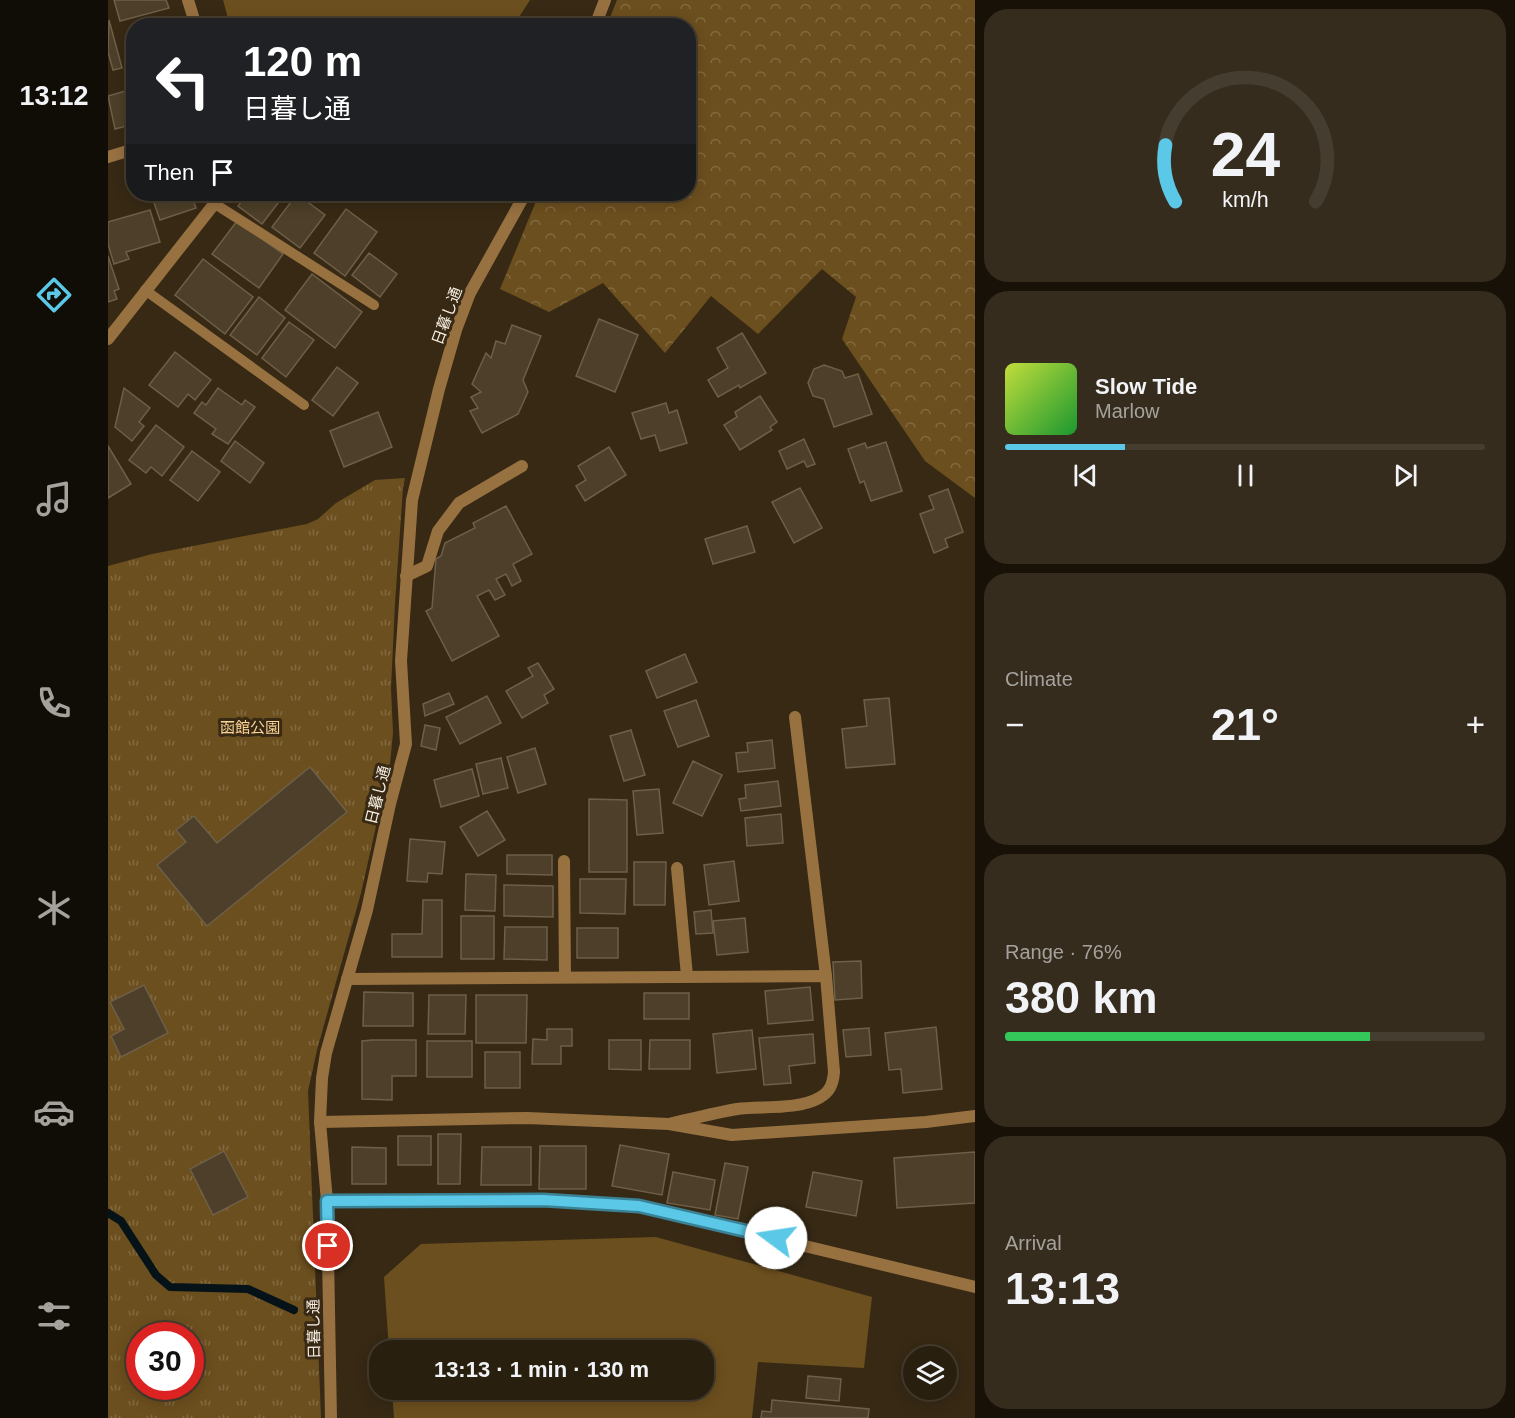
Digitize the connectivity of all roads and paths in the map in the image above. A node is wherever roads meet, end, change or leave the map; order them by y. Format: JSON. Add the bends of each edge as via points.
{"nodes":[{"id":1,"x":188,"y":0,"type":"edge"},
{"id":2,"x":605,"y":0,"type":"edge"},
{"id":3,"x":194,"y":18,"type":"edge"},
{"id":4,"x":598,"y":18,"type":"edge"},
{"id":5,"x":126,"y":151,"type":"edge"},
{"id":6,"x":108,"y":157,"type":"edge"},
{"id":7,"x":217,"y":201,"type":"edge"},
{"id":8,"x":222,"y":201,"type":"edge"},
{"id":9,"x":521,"y":201,"type":"edge"},
{"id":10,"x":145,"y":290,"type":"junction"},
{"id":11,"x":374,"y":305,"type":"dead end"},
{"id":12,"x":108,"y":339,"type":"edge"},
{"id":13,"x":304,"y":405,"type":"dead end"},
{"id":14,"x":522,"y":466,"type":"dead end"},
{"id":15,"x":406,"y":576,"type":"junction"},
{"id":16,"x":795,"y":717,"type":"dead end"},
{"id":17,"x":564,"y":861,"type":"dead end"},
{"id":18,"x":677,"y":868,"type":"dead end"},
{"id":19,"x":687,"y":976,"type":"junction"},
{"id":20,"x":826,"y":976,"type":"junction"},
{"id":21,"x":565,"y":977,"type":"junction"},
{"id":22,"x":347,"y":979,"type":"junction"},
{"id":23,"x":975,"y":1116,"type":"edge"},
{"id":24,"x":320,"y":1122,"type":"junction"},
{"id":25,"x":669,"y":1124,"type":"junction"},
{"id":26,"x":327,"y":1201,"type":"junction"},
{"id":27,"x":975,"y":1287,"type":"edge"},
{"id":28,"x":332,"y":1418,"type":"edge"}],
"edges":[{"from":1,"to":3,"type":"street"},
{"from":2,"to":4,"type":"street"},
{"from":5,"to":6,"type":"street"},
{"from":7,"to":10,"type":"street"},
{"from":8,"to":11,"type":"lane"},
{"from":9,"to":15,"type":"street","name":"日暮し通","via":[[470,293],[456,330],[412,500]]},
{"from":10,"to":12,"type":"street"},
{"from":10,"to":13,"type":"lane"},
{"from":14,"to":15,"type":"street","via":[[459,502],[438,531],[427,566]]},
{"from":15,"to":22,"type":"street","name":"日暮し通","via":[[401,661],[406,744],[368,910]]},
{"from":16,"to":20,"type":"street"},
{"from":17,"to":21,"type":"street"},
{"from":18,"to":19,"type":"street"},
{"from":19,"to":20,"type":"street"},
{"from":19,"to":21,"type":"street"},
{"from":20,"to":25,"type":"street","via":[[834,1072],[828,1092],[804,1103],[737,1109]]},
{"from":21,"to":22,"type":"street"},
{"from":22,"to":24,"type":"street","name":"日暮し通","via":[[321,1078]]},
{"from":23,"to":25,"type":"street","via":[[732,1136]]},
{"from":24,"to":25,"type":"street","via":[[526,1118]]},
{"from":24,"to":26,"type":"street","name":"日暮し通"},
{"from":26,"to":27,"type":"street","via":[[543,1200],[639,1206]]},
{"from":26,"to":28,"type":"street","name":"日暮し通"}]}
